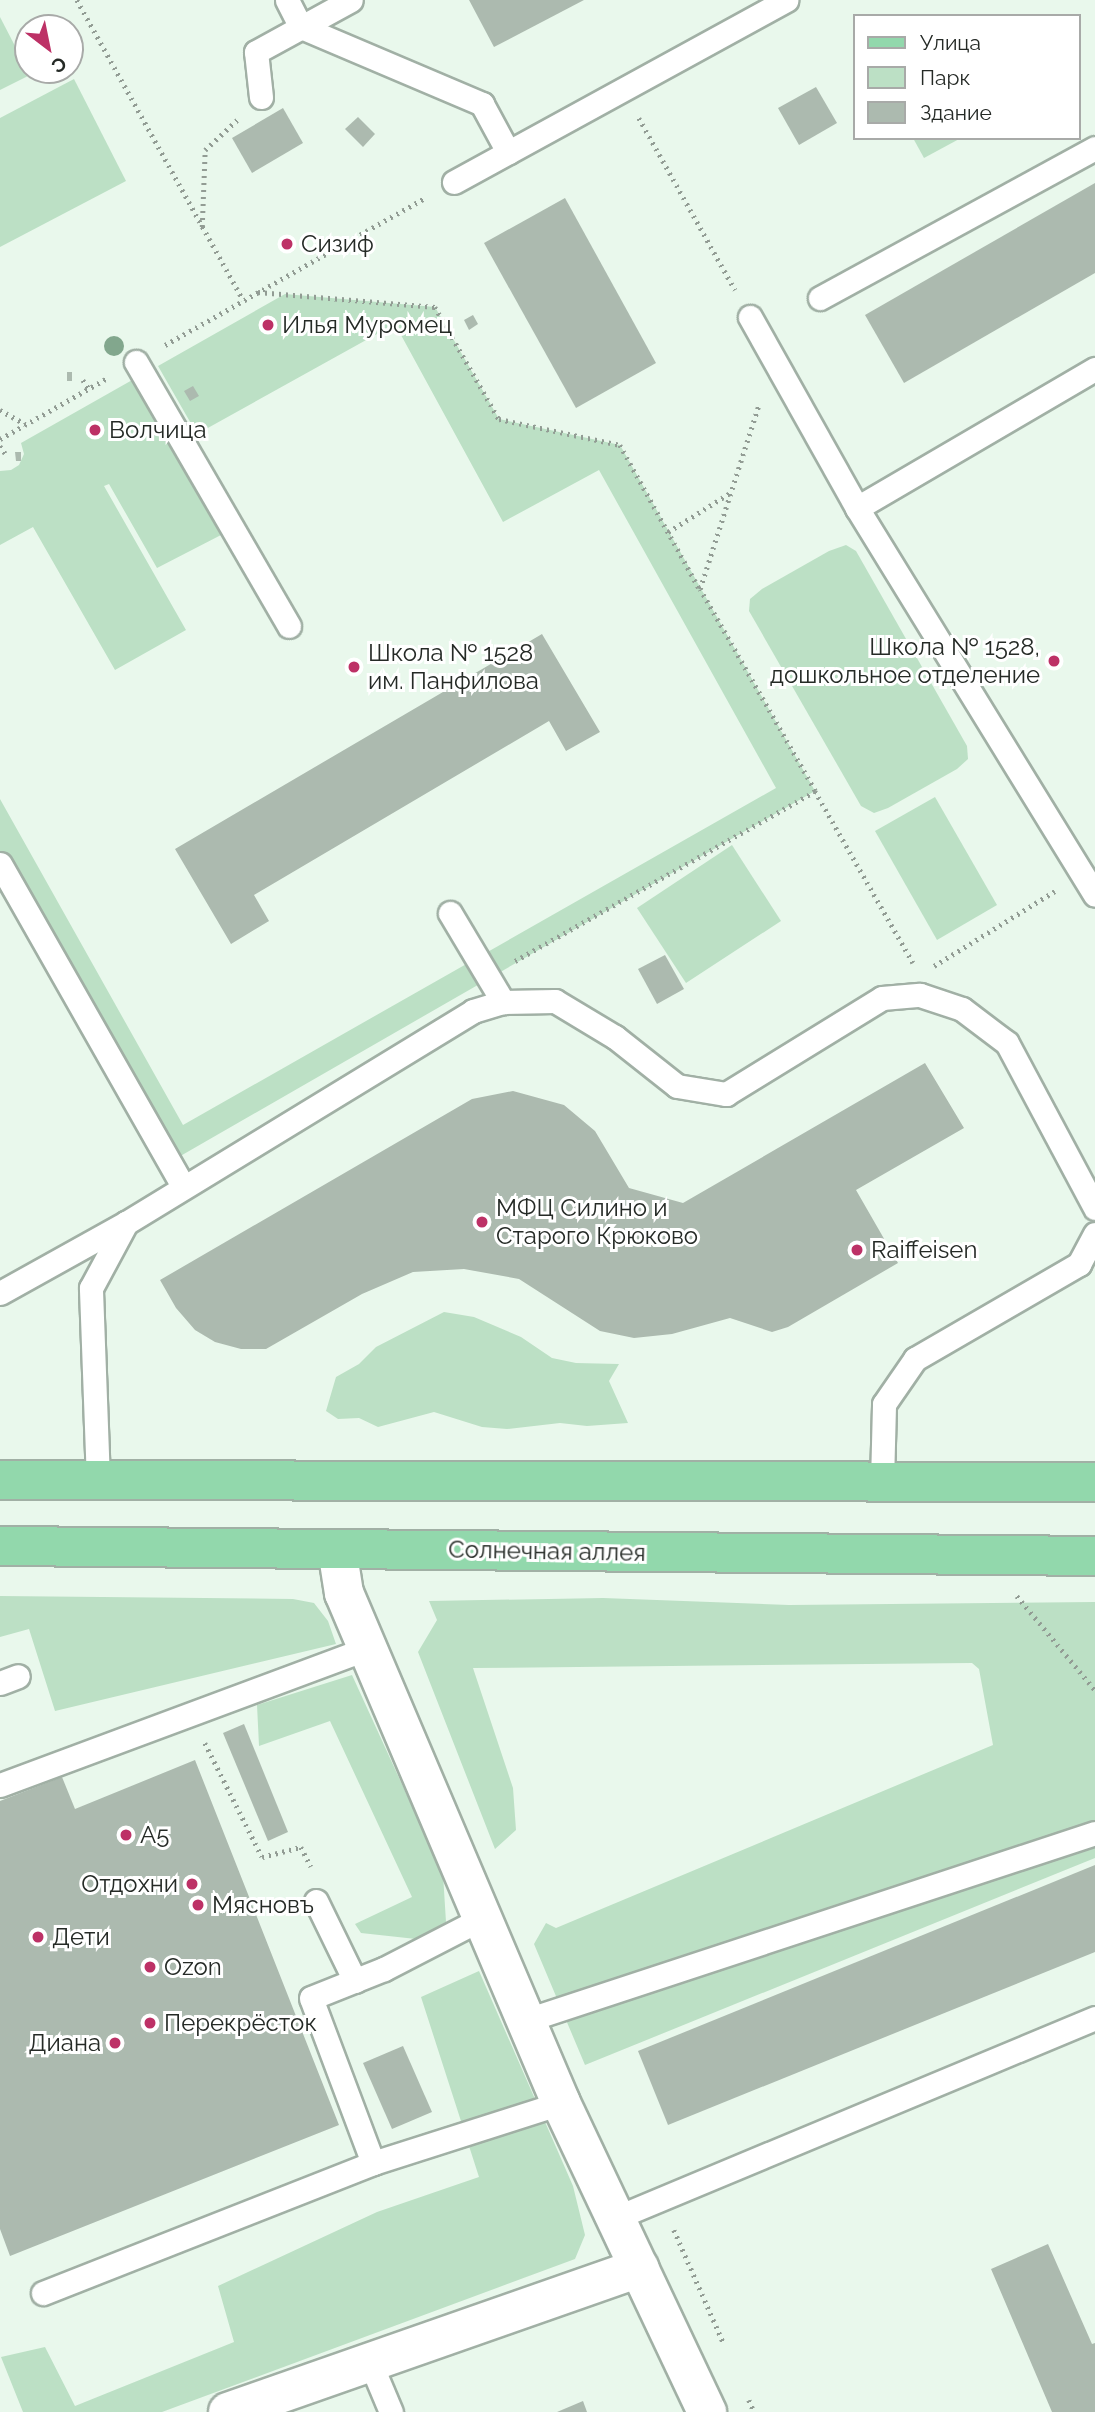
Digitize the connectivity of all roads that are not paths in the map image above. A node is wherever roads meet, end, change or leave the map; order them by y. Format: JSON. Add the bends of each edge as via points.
{"nodes":[{"id":1,"x":287,"y":0,"type":"edge"},
{"id":2,"x":351,"y":0,"type":"edge"},
{"id":3,"x":787,"y":0,"type":"edge"},
{"id":4,"x":301,"y":27,"type":"junction"},
{"id":5,"x":261,"y":97,"type":"road end"},
{"id":6,"x":1095,"y":148,"type":"edge"},
{"id":7,"x":508,"y":152,"type":"junction"},
{"id":8,"x":454,"y":182,"type":"road end"},
{"id":9,"x":820,"y":298,"type":"dead end"},
{"id":10,"x":750,"y":317,"type":"road end"},
{"id":11,"x":136,"y":362,"type":"road end"},
{"id":12,"x":1095,"y":369,"type":"edge"},
{"id":13,"x":858,"y":508,"type":"junction"},
{"id":14,"x":289,"y":626,"type":"dead end"},
{"id":15,"x":0,"y":864,"type":"edge"},
{"id":16,"x":1095,"y":895,"type":"edge"},
{"id":17,"x":450,"y":914,"type":"dead end"},
{"id":18,"x":503,"y":1002,"type":"junction"},
{"id":19,"x":183,"y":1186,"type":"junction"},
{"id":20,"x":1095,"y":1208,"type":"edge"},
{"id":21,"x":126,"y":1223,"type":"junction"},
{"id":22,"x":1095,"y":1234,"type":"edge"},
{"id":23,"x":0,"y":1293,"type":"edge"},
{"id":24,"x":0,"y":1480,"type":"edge"},
{"id":25,"x":98,"y":1480,"type":"junction"},
{"id":26,"x":882,"y":1482,"type":"junction"},
{"id":27,"x":1095,"y":1482,"type":"edge"},
{"id":28,"x":0,"y":1546,"type":"edge"},
{"id":29,"x":337,"y":1549,"type":"junction"},
{"id":30,"x":1095,"y":1556,"type":"edge"},
{"id":31,"x":366,"y":1649,"type":"junction"},
{"id":32,"x":0,"y":1785,"type":"edge"},
{"id":33,"x":1095,"y":1833,"type":"edge"},
{"id":34,"x":316,"y":1901,"type":"dead end"},
{"id":35,"x":484,"y":1918,"type":"junction"},
{"id":36,"x":355,"y":1981,"type":"junction"},
{"id":37,"x":1095,"y":2018,"type":"edge"},
{"id":38,"x":527,"y":2020,"type":"junction"},
{"id":39,"x":561,"y":2103,"type":"junction"},
{"id":40,"x":373,"y":2163,"type":"junction"},
{"id":41,"x":614,"y":2219,"type":"junction"},
{"id":42,"x":640,"y":2268,"type":"junction"},
{"id":43,"x":43,"y":2293,"type":"dead end"},
{"id":44,"x":370,"y":2362,"type":"junction"},
{"id":45,"x":228,"y":2412,"type":"edge"},
{"id":46,"x":391,"y":2412,"type":"edge"},
{"id":47,"x":707,"y":2412,"type":"edge"}],
"edges":[{"from":1,"to":4,"type":"lane"},
{"from":2,"to":4,"type":"lane"},
{"from":3,"to":7,"type":"lane"},
{"from":4,"to":5,"type":"lane","via":[[256,52]]},
{"from":4,"to":7,"type":"lane","via":[[482,104]]},
{"from":6,"to":9,"type":"lane"},
{"from":7,"to":8,"type":"lane"},
{"from":10,"to":13,"type":"lane"},
{"from":11,"to":14,"type":"lane"},
{"from":12,"to":13,"type":"lane"},
{"from":13,"to":16,"type":"lane"},
{"from":15,"to":19,"type":"lane"},
{"from":17,"to":18,"type":"lane"},
{"from":18,"to":19,"type":"lane","via":[[473,1011]]},
{"from":18,"to":20,"type":"lane","via":[[555,1001],[615,1037],[677,1086],[726,1094],[882,998],[920,995],[962,1009],[1007,1043]]},
{"from":19,"to":21,"type":"lane"},
{"from":21,"to":23,"type":"lane"},
{"from":21,"to":25,"type":"lane","via":[[91,1288]]},
{"from":22,"to":26,"type":"lane","via":[[1079,1264],[915,1359],[884,1404]]},
{"from":24,"to":25,"type":"main road"},
{"from":25,"to":26,"type":"main road"},
{"from":26,"to":27,"type":"main road"},
{"from":28,"to":29,"type":"main road","name":"Солнечная аллея"},
{"from":29,"to":30,"type":"main road","name":"Солнечная аллея"},
{"from":29,"to":31,"type":"street","via":[[344,1593]]},
{"from":31,"to":32,"type":"lane"},
{"from":31,"to":35,"type":"street"},
{"from":33,"to":38,"type":"lane"},
{"from":34,"to":36,"type":"lane"},
{"from":35,"to":36,"type":"lane"},
{"from":35,"to":38,"type":"street"},
{"from":36,"to":40,"type":"lane","via":[[311,1998]]},
{"from":37,"to":41,"type":"lane"},
{"from":38,"to":39,"type":"street"},
{"from":39,"to":40,"type":"lane"},
{"from":39,"to":41,"type":"street"},
{"from":40,"to":43,"type":"lane"},
{"from":41,"to":42,"type":"street"},
{"from":42,"to":44,"type":"street"},
{"from":42,"to":47,"type":"street"},
{"from":44,"to":45,"type":"street"},
{"from":44,"to":46,"type":"lane"}]}
